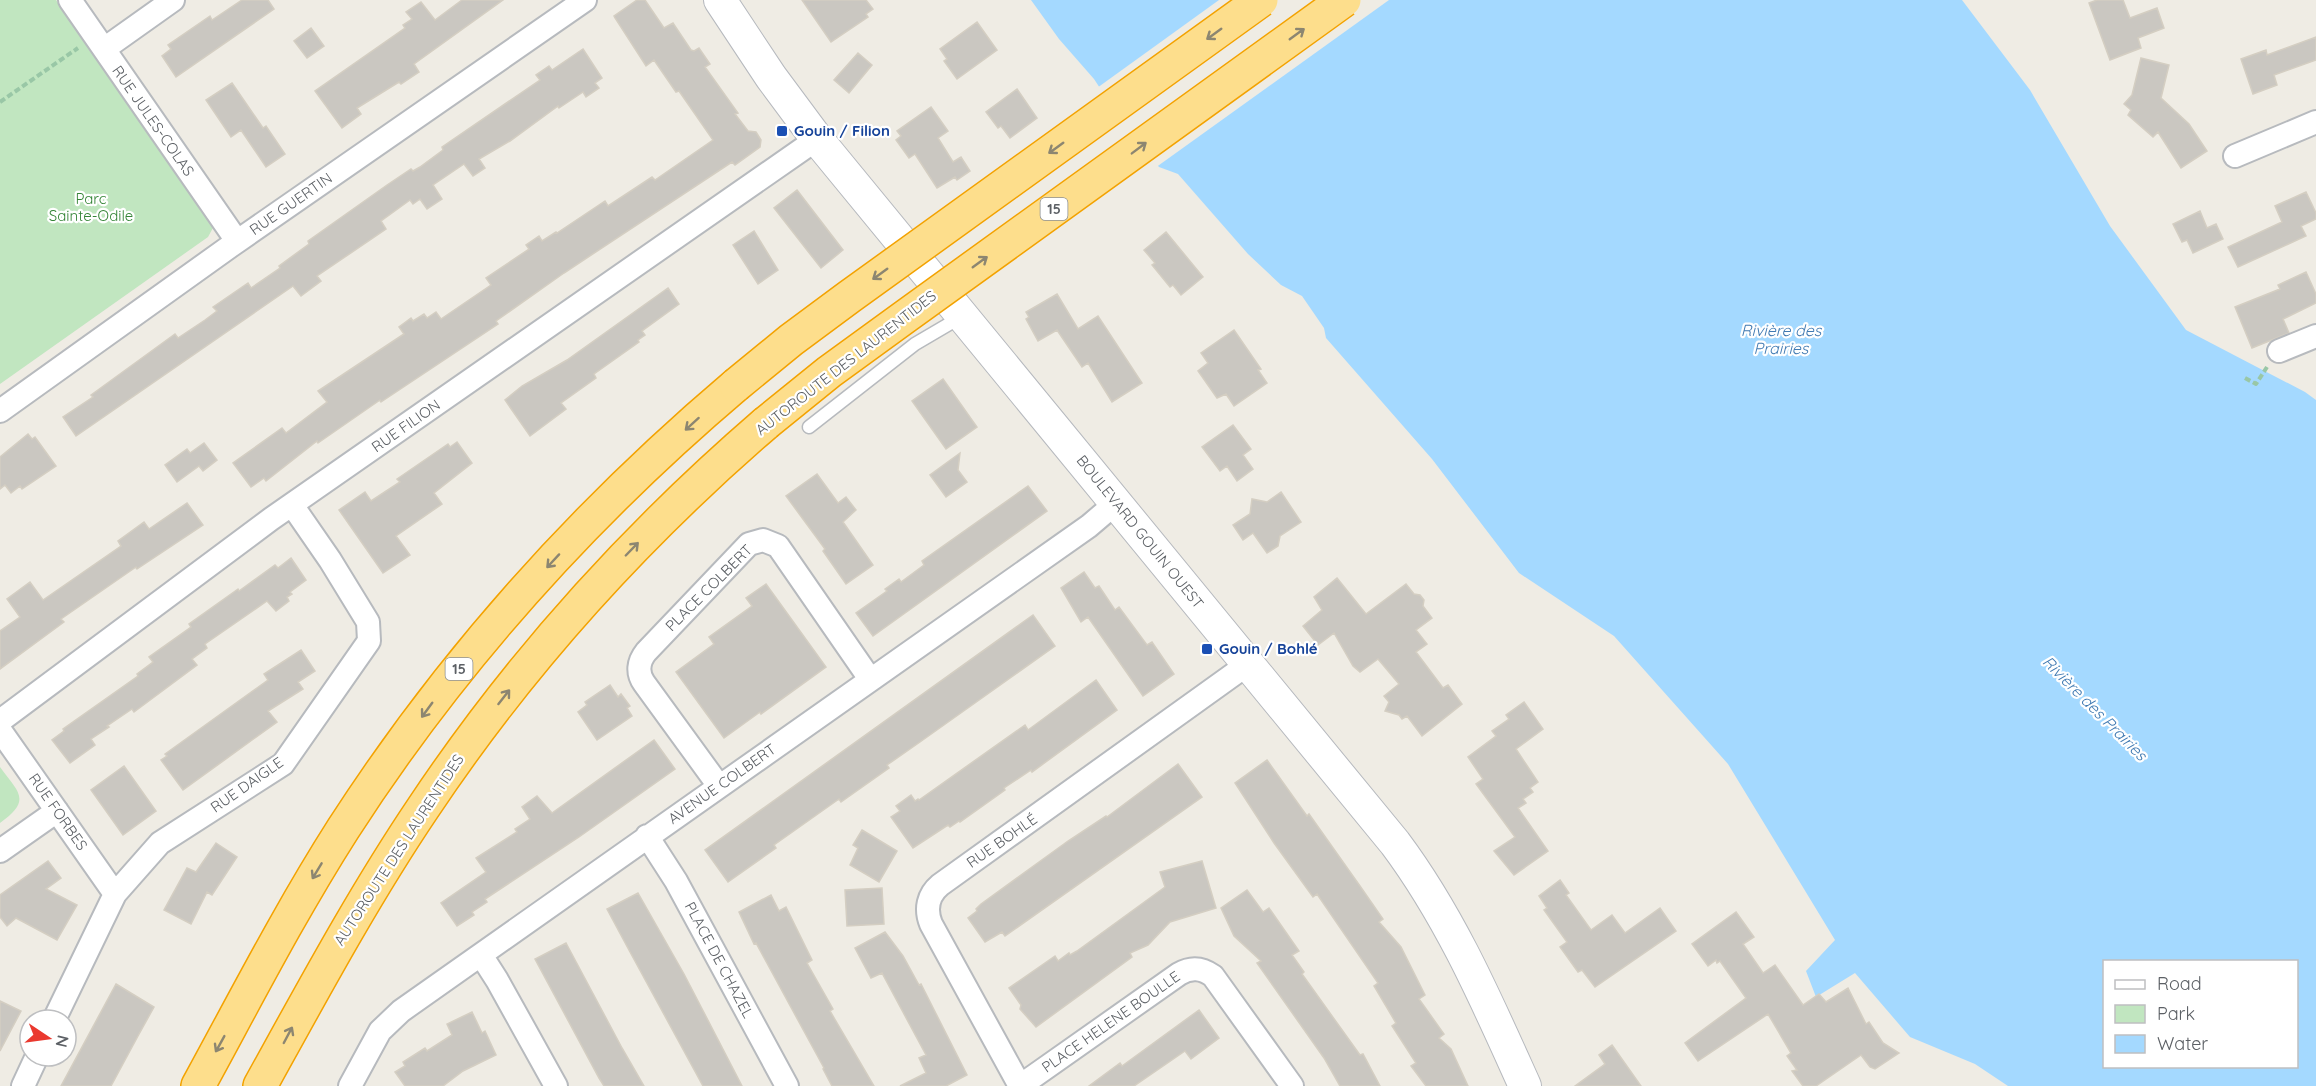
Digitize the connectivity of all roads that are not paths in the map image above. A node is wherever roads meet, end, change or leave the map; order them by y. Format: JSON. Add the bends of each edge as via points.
{"nodes":[{"id":1,"x":70,"y":0,"type":"edge"},
{"id":2,"x":173,"y":0,"type":"edge"},
{"id":3,"x":585,"y":0,"type":"edge"},
{"id":4,"x":720,"y":0,"type":"edge"},
{"id":5,"x":1261,"y":0,"type":"edge"},
{"id":6,"x":1344,"y":0,"type":"edge"},
{"id":7,"x":99,"y":43,"type":"junction"},
{"id":8,"x":2316,"y":122,"type":"edge"},
{"id":9,"x":817,"y":139,"type":"junction"},
{"id":10,"x":2235,"y":156,"type":"dead end"},
{"id":11,"x":237,"y":241,"type":"junction"},
{"id":12,"x":962,"y":316,"type":"junction"},
{"id":13,"x":2316,"y":336,"type":"edge"},
{"id":14,"x":2272,"y":360,"type":"road end"},
{"id":15,"x":0,"y":411,"type":"edge"},
{"id":16,"x":809,"y":427,"type":"dead end"},
{"id":17,"x":1116,"y":503,"type":"junction"},
{"id":18,"x":292,"y":505,"type":"junction"},
{"id":19,"x":1248,"y":664,"type":"junction"},
{"id":20,"x":870,"y":679,"type":"junction"},
{"id":21,"x":0,"y":721,"type":"edge"},
{"id":22,"x":0,"y":730,"type":"edge"},
{"id":23,"x":719,"y":786,"type":"junction"},
{"id":24,"x":57,"y":811,"type":"junction"},
{"id":25,"x":647,"y":836,"type":"junction"},
{"id":26,"x":0,"y":851,"type":"edge"},
{"id":27,"x":115,"y":894,"type":"junction"},
{"id":28,"x":481,"y":955,"type":"junction"},
{"id":29,"x":60,"y":1008,"type":"edge"},
{"id":30,"x":31,"y":1068,"type":"edge"},
{"id":31,"x":23,"y":1086,"type":"edge"},
{"id":32,"x":198,"y":1086,"type":"edge"},
{"id":33,"x":260,"y":1086,"type":"edge"},
{"id":34,"x":350,"y":1086,"type":"edge"},
{"id":35,"x":555,"y":1086,"type":"edge"},
{"id":36,"x":787,"y":1086,"type":"edge"},
{"id":37,"x":1020,"y":1086,"type":"edge"},
{"id":38,"x":1292,"y":1086,"type":"edge"},
{"id":39,"x":1525,"y":1086,"type":"edge"}],
"edges":[{"from":1,"to":7,"type":"street","name":"RUE JULES-COLAS"},
{"from":2,"to":7,"type":"street"},
{"from":3,"to":11,"type":"street","name":"RUE GUERTIN"},
{"from":4,"to":9,"type":"street","name":"BOULEVARD GOUIN OUEST"},
{"from":5,"to":32,"type":"highway","number":"15","one_way":true,"bridge":true,"via":[[782,347],[653,460],[576,537],[505,614],[432,703],[373,784],[321,864]]},
{"from":33,"to":6,"type":"highway","name":"AUTOROUTE DES LAURENTIDES","number":"15","one_way":true,"bridge":true,"via":[[332,956],[428,800],[563,624],[625,556],[705,477],[829,372]]},
{"from":7,"to":11,"type":"street","name":"RUE JULES-COLAS"},
{"from":8,"to":10,"type":"street"},
{"from":9,"to":12,"type":"street","name":"BOULEVARD GOUIN OUEST"},
{"from":9,"to":18,"type":"street","name":"RUE FILION"},
{"from":11,"to":15,"type":"street","name":"RUE GUERTIN"},
{"from":12,"to":16,"type":"lane","via":[[915,345]]},
{"from":12,"to":17,"type":"street","name":"BOULEVARD GOUIN OUEST"},
{"from":13,"to":14,"type":"street"},
{"from":17,"to":19,"type":"street","name":"BOULEVARD GOUIN OUEST"},
{"from":17,"to":20,"type":"street","name":"AVENUE COLBERT"},
{"from":18,"to":21,"type":"street","name":"RUE FILION"},
{"from":18,"to":27,"type":"street","name":"RUE DAIGLE","via":[[368,622],[369,641],[283,764],[160,843]]},
{"from":19,"to":37,"type":"street","name":"RUE BOHLÉ","via":[[940,885],[930,898],[932,924]]},
{"from":19,"to":39,"type":"street","name":"BOULEVARD GOUIN OUEST","via":[[1381,824],[1424,884],[1468,960]]},
{"from":20,"to":23,"type":"street","name":"AVENUE COLBERT"},
{"from":20,"to":23,"type":"street","name":"PLACE COLBERT","via":[[778,546],[763,540],[749,544],[646,652],[639,665],[644,683]]},
{"from":22,"to":24,"type":"street","name":"RUE FORBES"},
{"from":23,"to":25,"type":"street","name":"AVENUE COLBERT"},
{"from":24,"to":26,"type":"street"},
{"from":24,"to":27,"type":"street","name":"RUE FORBES"},
{"from":25,"to":28,"type":"street","name":"AVENUE COLBERT"},
{"from":25,"to":36,"type":"street","name":"PLACE DE CHAZEL","via":[[676,881]]},
{"from":27,"to":29,"type":"street","name":"RUE DAIGLE"},
{"from":28,"to":34,"type":"street","name":"AVENUE COLBERT","via":[[387,1023]]},
{"from":28,"to":35,"type":"street"},
{"from":30,"to":31,"type":"street"},
{"from":37,"to":38,"type":"street","name":"PLACE HELENE BOULLE","via":[[1179,974],[1194,969],[1213,976]]}]}
